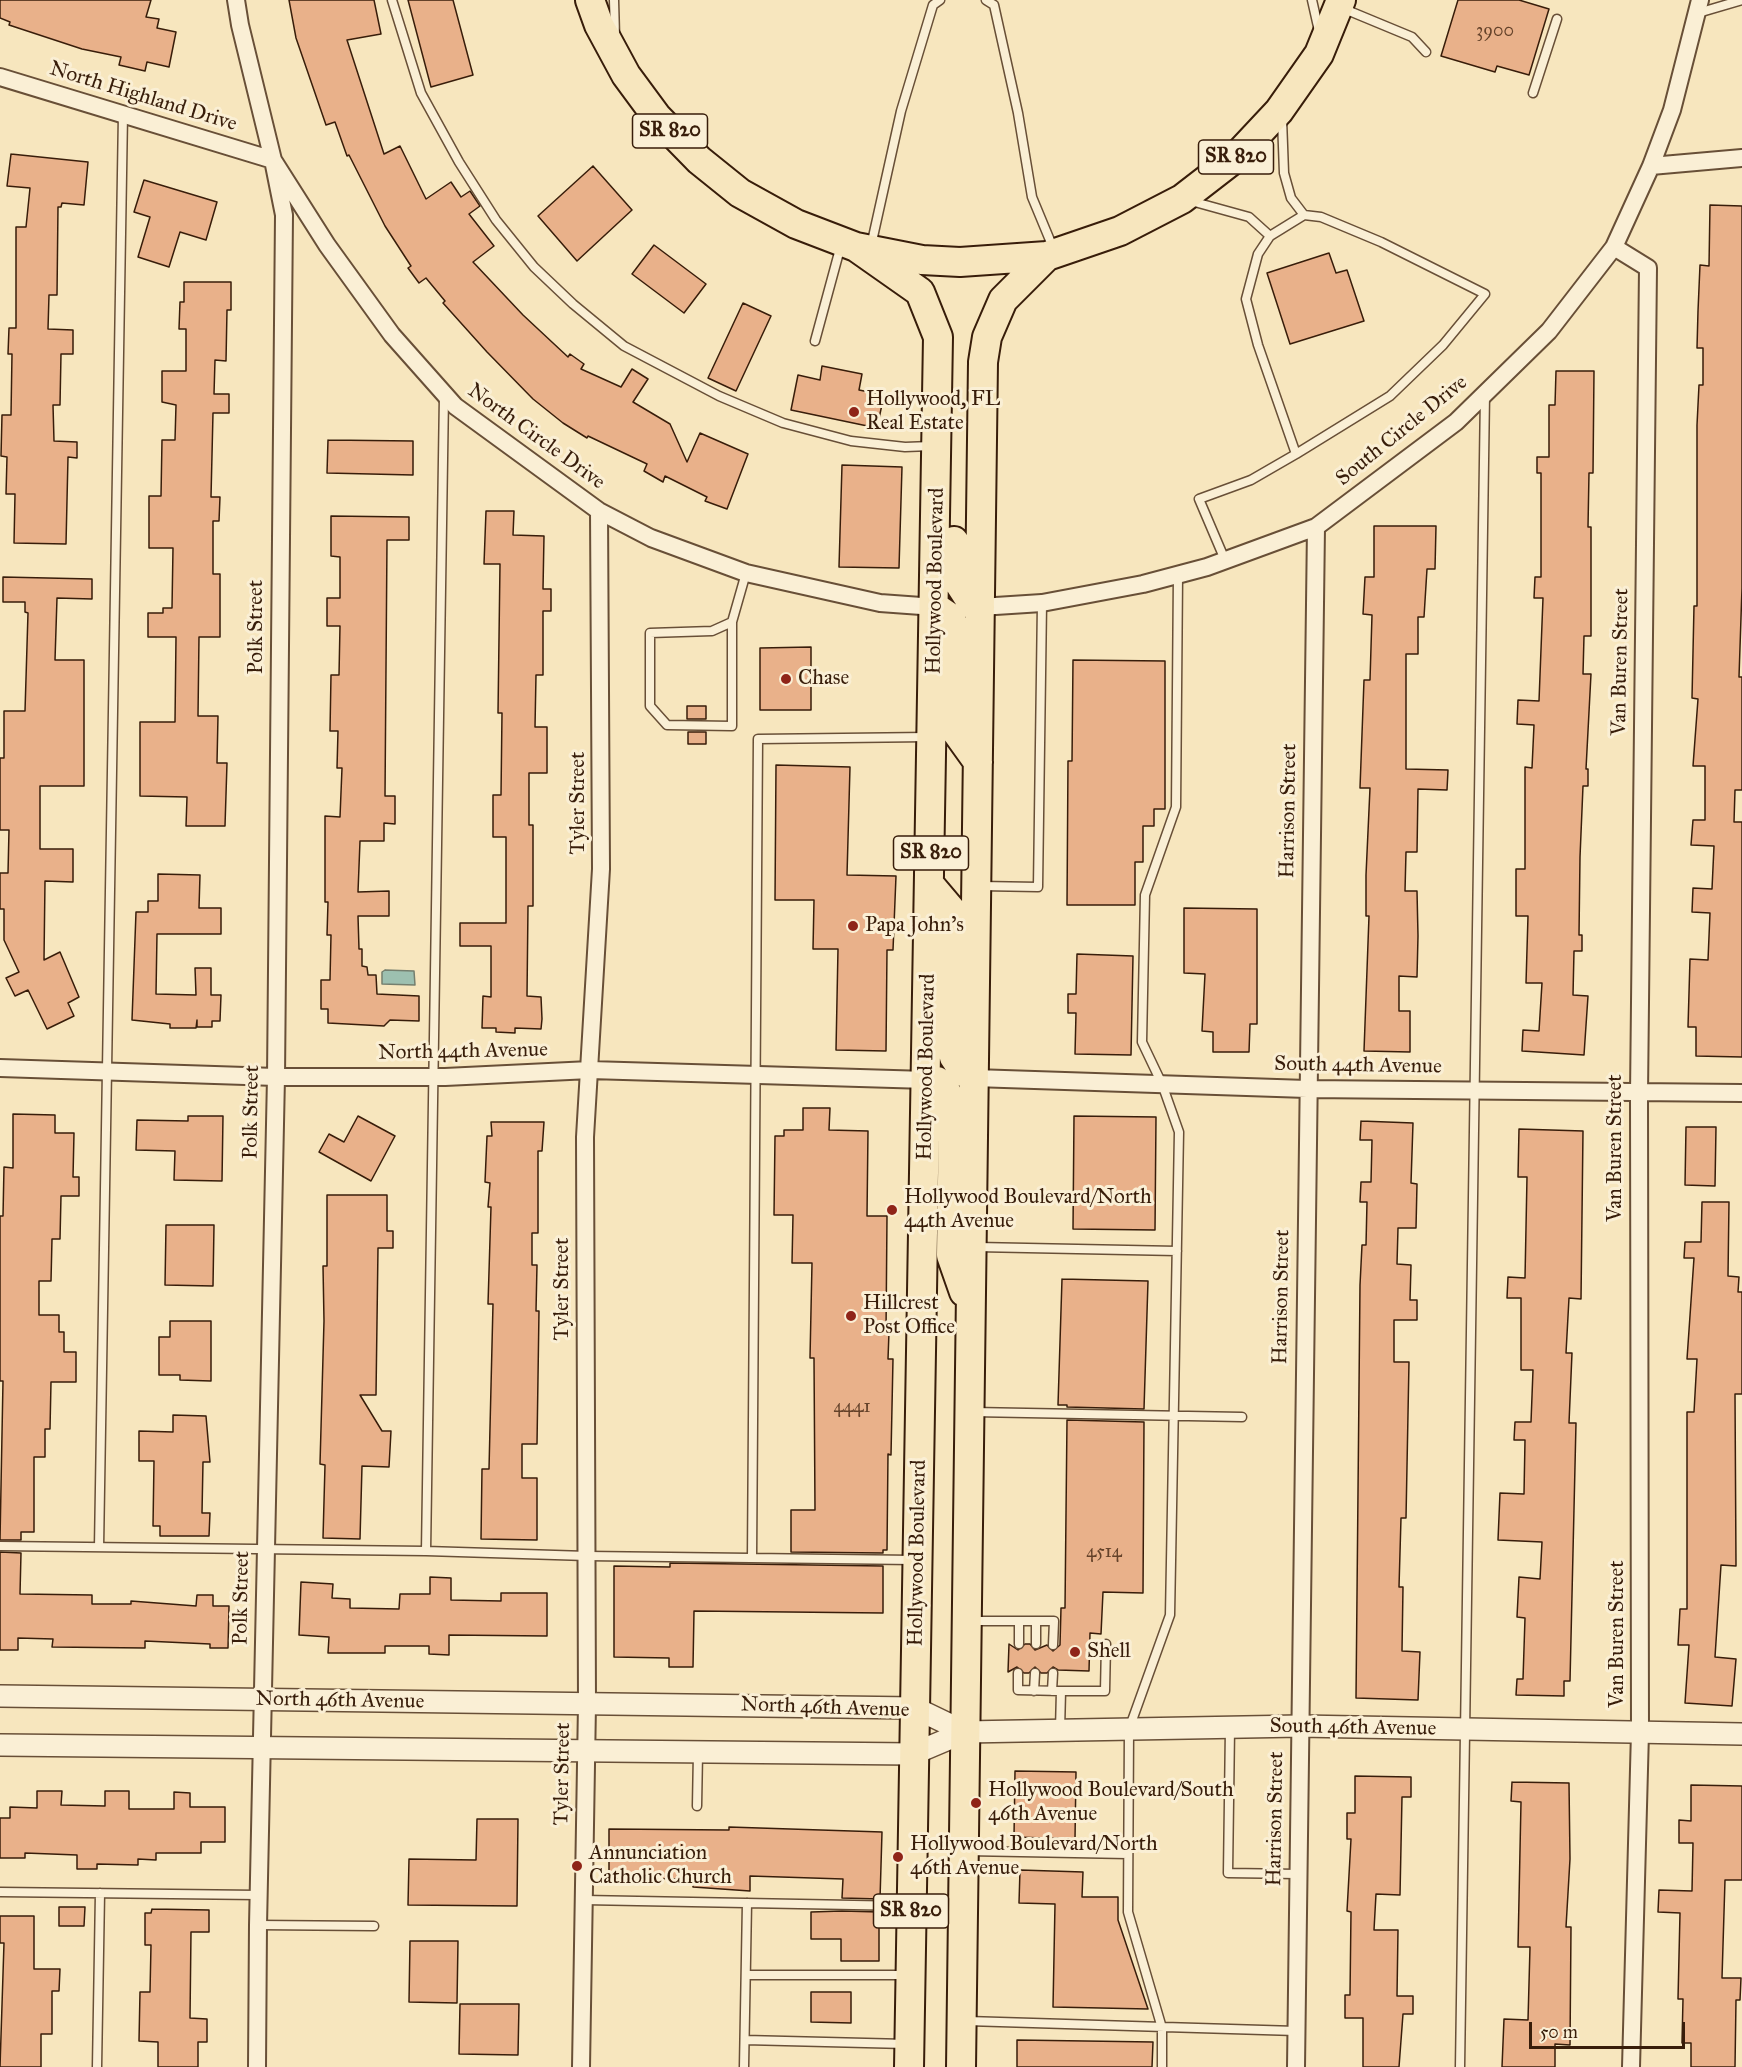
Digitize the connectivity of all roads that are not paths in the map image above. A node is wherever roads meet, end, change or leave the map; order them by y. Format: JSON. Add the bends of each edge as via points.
{"nodes":[{"id":1,"x":236,"y":0,"type":"edge"},
{"id":2,"x":392,"y":0,"type":"edge"},
{"id":3,"x":591,"y":0,"type":"edge"},
{"id":4,"x":614,"y":0,"type":"edge"},
{"id":5,"x":940,"y":0,"type":"edge"},
{"id":6,"x":986,"y":0,"type":"edge"},
{"id":7,"x":1742,"y":0,"type":"edge"},
{"id":8,"x":1331,"y":2,"type":"edge"},
{"id":9,"x":1699,"y":7,"type":"edge"},
{"id":10,"x":1557,"y":19,"type":"dead end"},
{"id":11,"x":1426,"y":51,"type":"dead end"},
{"id":12,"x":616,"y":55,"type":"junction"},
{"id":13,"x":0,"y":77,"type":"edge"},
{"id":14,"x":1533,"y":93,"type":"dead end"},
{"id":15,"x":1282,"y":107,"type":"junction"},
{"id":16,"x":123,"y":114,"type":"junction"},
{"id":17,"x":1742,"y":158,"type":"edge"},
{"id":18,"x":273,"y":160,"type":"junction"},
{"id":19,"x":1651,"y":166,"type":"junction"},
{"id":20,"x":1182,"y":200,"type":"junction"},
{"id":21,"x":1304,"y":215,"type":"junction"},
{"id":22,"x":1270,"y":236,"type":"junction"},
{"id":23,"x":856,"y":246,"type":"junction"},
{"id":24,"x":1614,"y":247,"type":"junction"},
{"id":25,"x":1052,"y":255,"type":"junction"},
{"id":26,"x":815,"y":341,"type":"dead end"},
{"id":27,"x":1485,"y":393,"type":"junction"},
{"id":28,"x":444,"y":394,"type":"junction"},
{"id":29,"x":938,"y":446,"type":"junction"},
{"id":30,"x":1296,"y":454,"type":"junction"},
{"id":31,"x":599,"y":511,"type":"junction"},
{"id":32,"x":1316,"y":527,"type":"junction"},
{"id":33,"x":1225,"y":560,"type":"junction"},
{"id":34,"x":746,"y":573,"type":"junction"},
{"id":35,"x":1179,"y":574,"type":"junction"},
{"id":36,"x":1042,"y":603,"type":"junction"},
{"id":37,"x":935,"y":607,"type":"junction"},
{"id":38,"x":980,"y":607,"type":"junction"},
{"id":39,"x":732,"y":622,"type":"junction"},
{"id":40,"x":933,"y":737,"type":"junction"},
{"id":41,"x":978,"y":762,"type":"junction"},
{"id":42,"x":931,"y":886,"type":"junction"},
{"id":43,"x":976,"y":886,"type":"junction"},
{"id":44,"x":0,"y":1068,"type":"edge"},
{"id":45,"x":590,"y":1070,"type":"junction"},
{"id":46,"x":108,"y":1072,"type":"junction"},
{"id":47,"x":434,"y":1076,"type":"junction"},
{"id":48,"x":276,"y":1077,"type":"junction"},
{"id":49,"x":756,"y":1077,"type":"junction"},
{"id":50,"x":974,"y":1078,"type":"junction"},
{"id":51,"x":927,"y":1080,"type":"junction"},
{"id":52,"x":1162,"y":1084,"type":"junction"},
{"id":53,"x":1307,"y":1089,"type":"junction"},
{"id":54,"x":1475,"y":1091,"type":"junction"},
{"id":55,"x":1639,"y":1093,"type":"junction"},
{"id":56,"x":1742,"y":1093,"type":"edge"},
{"id":57,"x":972,"y":1247,"type":"junction"},
{"id":58,"x":1177,"y":1251,"type":"junction"},
{"id":59,"x":971,"y":1314,"type":"junction"},
{"id":60,"x":969,"y":1412,"type":"junction"},
{"id":61,"x":1173,"y":1416,"type":"junction"},
{"id":62,"x":1242,"y":1417,"type":"dead end"},
{"id":63,"x":0,"y":1546,"type":"edge"},
{"id":64,"x":99,"y":1547,"type":"junction"},
{"id":65,"x":265,"y":1548,"type":"junction"},
{"id":66,"x":426,"y":1551,"type":"junction"},
{"id":67,"x":586,"y":1556,"type":"junction"},
{"id":68,"x":752,"y":1558,"type":"junction"},
{"id":69,"x":917,"y":1560,"type":"junction"},
{"id":70,"x":966,"y":1621,"type":"junction"},
{"id":71,"x":1019,"y":1621,"type":"junction"},
{"id":72,"x":1036,"y":1621,"type":"junction"},
{"id":73,"x":1019,"y":1644,"type":"dead end"},
{"id":74,"x":1036,"y":1644,"type":"dead end"},
{"id":75,"x":1106,"y":1644,"type":"dead end"},
{"id":76,"x":1053,"y":1645,"type":"dead end"},
{"id":77,"x":1018,"y":1672,"type":"dead end"},
{"id":78,"x":1035,"y":1673,"type":"dead end"},
{"id":79,"x":1053,"y":1673,"type":"dead end"},
{"id":80,"x":1034,"y":1691,"type":"junction"},
{"id":81,"x":1057,"y":1691,"type":"junction"},
{"id":82,"x":0,"y":1696,"type":"edge"},
{"id":83,"x":262,"y":1700,"type":"junction"},
{"id":84,"x":587,"y":1704,"type":"junction"},
{"id":85,"x":915,"y":1708,"type":"junction"},
{"id":86,"x":1300,"y":1726,"type":"junction"},
{"id":87,"x":1230,"y":1727,"type":"junction"},
{"id":88,"x":1464,"y":1729,"type":"junction"},
{"id":89,"x":1060,"y":1730,"type":"junction"},
{"id":90,"x":1129,"y":1730,"type":"junction"},
{"id":91,"x":965,"y":1732,"type":"junction"},
{"id":92,"x":1640,"y":1732,"type":"junction"},
{"id":93,"x":1742,"y":1734,"type":"edge"},
{"id":94,"x":0,"y":1745,"type":"edge"},
{"id":95,"x":261,"y":1748,"type":"junction"},
{"id":96,"x":586,"y":1752,"type":"junction"},
{"id":97,"x":698,"y":1753,"type":"junction"},
{"id":98,"x":913,"y":1754,"type":"junction"},
{"id":99,"x":697,"y":1806,"type":"dead end"},
{"id":100,"x":963,"y":1851,"type":"junction"},
{"id":101,"x":1128,"y":1854,"type":"junction"},
{"id":102,"x":1298,"y":1874,"type":"junction"},
{"id":103,"x":0,"y":1892,"type":"edge"},
{"id":104,"x":100,"y":1893,"type":"junction"},
{"id":105,"x":258,"y":1895,"type":"junction"},
{"id":106,"x":584,"y":1900,"type":"junction"},
{"id":107,"x":747,"y":1903,"type":"junction"},
{"id":108,"x":911,"y":1906,"type":"junction"},
{"id":109,"x":258,"y":1925,"type":"junction"},
{"id":110,"x":374,"y":1926,"type":"dead end"},
{"id":111,"x":746,"y":1975,"type":"junction"},
{"id":112,"x":910,"y":1976,"type":"junction"},
{"id":113,"x":962,"y":2021,"type":"junction"},
{"id":114,"x":1162,"y":2028,"type":"junction"},
{"id":115,"x":1296,"y":2031,"type":"junction"},
{"id":116,"x":745,"y":2040,"type":"junction"},
{"id":117,"x":909,"y":2056,"type":"edge"},
{"id":118,"x":97,"y":2067,"type":"edge"},
{"id":119,"x":257,"y":2067,"type":"edge"},
{"id":120,"x":581,"y":2067,"type":"edge"},
{"id":121,"x":744,"y":2067,"type":"edge"},
{"id":122,"x":961,"y":2067,"type":"edge"},
{"id":123,"x":1162,"y":2067,"type":"edge"},
{"id":124,"x":1296,"y":2067,"type":"edge"},
{"id":125,"x":1460,"y":2067,"type":"edge"},
{"id":126,"x":1631,"y":2067,"type":"edge"}],
"edges":[{"from":1,"to":18,"type":"street","name":"North Circle Drive"},
{"from":2,"to":29,"type":"lane","via":[[421,93],[496,220],[534,267],[624,346],[719,396],[783,423],[851,441]]},
{"from":3,"to":12,"type":"highway","name":"Hollywood Boulevard","number":"SR 820","via":[[599,25]]},
{"from":4,"to":12,"type":"lane"},
{"from":5,"to":23,"type":"lane","via":[[933,5]]},
{"from":6,"to":25,"type":"lane","via":[[994,5],[1032,197]]},
{"from":7,"to":9,"type":"lane"},
{"from":8,"to":11,"type":"lane","via":[[1412,37]]},
{"from":8,"to":15,"type":"highway","name":"Hollywood Boulevard","number":"SR 820","via":[[1323,46]]},
{"from":9,"to":19,"type":"street","name":"South Circle Drive","via":[[1672,110]]},
{"from":10,"to":14,"type":"lane"},
{"from":12,"to":23,"type":"highway","name":"Hollywood Boulevard","number":"SR 820","via":[[657,117],[699,160],[740,193],[796,224]]},
{"from":13,"to":16,"type":"street","name":"North Highland Drive"},
{"from":15,"to":20,"type":"highway","name":"Hollywood Boulevard","number":"SR 820","via":[[1235,158]]},
{"from":15,"to":21,"type":"lane","via":[[1284,173],[1291,198]]},
{"from":16,"to":18,"type":"street","name":"North Highland Drive"},
{"from":16,"to":46,"type":"lane"},
{"from":17,"to":19,"type":"street"},
{"from":18,"to":28,"type":"street","name":"North Circle Drive","via":[[327,245],[392,335]]},
{"from":18,"to":48,"type":"street","name":"Polk Street","via":[[284,214]]},
{"from":19,"to":24,"type":"street","name":"South Circle Drive"},
{"from":20,"to":22,"type":"lane","via":[[1249,217]]},
{"from":20,"to":25,"type":"highway","name":"Hollywood Boulevard","number":"SR 820","via":[[1120,231]]},
{"from":21,"to":22,"type":"lane"},
{"from":21,"to":30,"type":"lane","via":[[1321,217],[1381,242],[1485,294],[1443,345],[1390,396]]},
{"from":22,"to":30,"type":"lane","via":[[1258,254],[1246,299]]},
{"from":23,"to":25,"type":"highway","name":"Hollywood Boulevard","via":[[922,260],[960,262]]},
{"from":23,"to":26,"type":"lane"},
{"from":23,"to":29,"type":"highway","name":"Hollywood Boulevard","number":"SR 820","via":[[920,292],[935,328]]},
{"from":24,"to":27,"type":"street","name":"South Circle Drive","via":[[1549,331]]},
{"from":24,"to":55,"type":"street","name":"Van Buren Street","via":[[1648,268]]},
{"from":25,"to":38,"type":"highway","name":"Hollywood Boulevard","number":"SR 820","via":[[1003,300],[987,337],[982,362]]},
{"from":27,"to":32,"type":"street","name":"South Circle Drive","via":[[1456,422]]},
{"from":27,"to":54,"type":"lane"},
{"from":28,"to":31,"type":"street","name":"North Circle Drive","via":[[454,406]]},
{"from":28,"to":47,"type":"lane"},
{"from":29,"to":37,"type":"highway","name":"Hollywood Boulevard","number":"SR 820"},
{"from":29,"to":38,"type":"highway","via":[[956,469],[953,574],[973,606]]},
{"from":30,"to":33,"type":"lane","via":[[1251,480],[1200,499]]},
{"from":31,"to":34,"type":"street","name":"North Circle Drive","via":[[651,538]]},
{"from":31,"to":45,"type":"street","name":"Tyler Street","via":[[602,869]]},
{"from":32,"to":33,"type":"street","name":"South Circle Drive"},
{"from":32,"to":53,"type":"street","name":"Harrison Street"},
{"from":33,"to":35,"type":"street","name":"South Circle Drive"},
{"from":34,"to":37,"type":"street","name":"North Circle Drive","via":[[880,603]]},
{"from":34,"to":39,"type":"lane"},
{"from":35,"to":36,"type":"street","name":"South Circle Drive"},
{"from":35,"to":52,"type":"lane","via":[[1176,807],[1145,895],[1142,1042]]},
{"from":36,"to":38,"type":"street","name":"South Circle Drive"},
{"from":36,"to":43,"type":"lane","via":[[1038,887]]},
{"from":37,"to":40,"type":"highway","name":"Hollywood Boulevard","number":"SR 820"},
{"from":37,"to":41,"type":"highway","via":[[951,618],[956,635],[956,730]]},
{"from":38,"to":41,"type":"highway","name":"Hollywood Boulevard","number":"SR 820"},
{"from":39,"to":39,"type":"lane","via":[[732,726],[667,725],[650,705],[650,633],[712,631]]},
{"from":40,"to":42,"type":"highway","name":"Hollywood Boulevard","number":"SR 820"},
{"from":40,"to":49,"type":"lane","via":[[758,739]]},
{"from":41,"to":43,"type":"highway","name":"Hollywood Boulevard","number":"SR 820"},
{"from":42,"to":50,"type":"highway","via":[[953,912],[950,1041],[954,1057],[964,1072]]},
{"from":42,"to":51,"type":"highway","name":"Hollywood Boulevard","number":"SR 820"},
{"from":43,"to":50,"type":"highway","name":"Hollywood Boulevard","number":"SR 820"},
{"from":44,"to":46,"type":"street","name":"North 44th Avenue"},
{"from":45,"to":47,"type":"street","name":"North 44th Avenue"},
{"from":45,"to":49,"type":"street","name":"North 44th Avenue"},
{"from":45,"to":67,"type":"street","name":"Tyler Street","via":[[585,1137]]},
{"from":46,"to":48,"type":"street","name":"North 44th Avenue"},
{"from":46,"to":64,"type":"lane"},
{"from":47,"to":48,"type":"street","name":"North 44th Avenue"},
{"from":47,"to":66,"type":"lane"},
{"from":48,"to":65,"type":"street","name":"Polk Street"},
{"from":49,"to":51,"type":"street","name":"North 44th Avenue"},
{"from":49,"to":68,"type":"lane"},
{"from":50,"to":52,"type":"street","name":"South 44th Avenue"},
{"from":50,"to":57,"type":"highway","name":"Hollywood Boulevard","number":"SR 820"},
{"from":51,"to":59,"type":"highway","via":[[937,1081],[953,1108],[951,1255]]},
{"from":51,"to":69,"type":"highway","name":"Hollywood Boulevard","number":"SR 820"},
{"from":52,"to":53,"type":"street","name":"South 44th Avenue"},
{"from":52,"to":58,"type":"lane","via":[[1179,1132]]},
{"from":53,"to":54,"type":"street","name":"South 44th Avenue"},
{"from":53,"to":86,"type":"street","name":"Harrison Street"},
{"from":54,"to":55,"type":"street","name":"South 44th Avenue"},
{"from":54,"to":88,"type":"lane"},
{"from":55,"to":56,"type":"street","name":"South 44th Avenue"},
{"from":55,"to":92,"type":"street","name":"Van Buren Street"},
{"from":57,"to":58,"type":"lane"},
{"from":57,"to":59,"type":"highway","name":"Hollywood Boulevard","number":"SR 820"},
{"from":58,"to":61,"type":"lane"},
{"from":59,"to":60,"type":"highway","name":"Hollywood Boulevard","number":"SR 820"},
{"from":60,"to":61,"type":"lane"},
{"from":60,"to":70,"type":"highway","name":"Hollywood Boulevard","number":"SR 820"},
{"from":61,"to":62,"type":"lane"},
{"from":61,"to":90,"type":"lane","via":[[1170,1615]]},
{"from":63,"to":64,"type":"lane"},
{"from":64,"to":65,"type":"lane"},
{"from":65,"to":66,"type":"lane"},
{"from":65,"to":83,"type":"street","name":"Polk Street"},
{"from":66,"to":67,"type":"lane"},
{"from":67,"to":68,"type":"lane"},
{"from":67,"to":84,"type":"street","name":"Tyler Street"},
{"from":68,"to":69,"type":"lane"},
{"from":69,"to":85,"type":"highway","name":"Hollywood Boulevard","number":"SR 820"},
{"from":70,"to":71,"type":"lane"},
{"from":70,"to":91,"type":"highway","name":"Hollywood Boulevard","number":"SR 820"},
{"from":71,"to":72,"type":"lane"},
{"from":71,"to":73,"type":"lane"},
{"from":72,"to":74,"type":"lane"},
{"from":72,"to":76,"type":"lane","via":[[1054,1621]]},
{"from":75,"to":81,"type":"lane","via":[[1105,1691]]},
{"from":77,"to":80,"type":"lane","via":[[1018,1690]]},
{"from":78,"to":80,"type":"lane"},
{"from":79,"to":81,"type":"lane"},
{"from":80,"to":81,"type":"lane"},
{"from":81,"to":89,"type":"lane"},
{"from":82,"to":83,"type":"street","name":"North 46th Avenue"},
{"from":83,"to":84,"type":"street","name":"North 46th Avenue"},
{"from":83,"to":95,"type":"street","name":"Polk Street"},
{"from":84,"to":85,"type":"street","name":"North 46th Avenue"},
{"from":84,"to":96,"type":"street","name":"Tyler Street"},
{"from":85,"to":91,"type":"street","name":"North 46th Avenue"},
{"from":85,"to":98,"type":"highway","name":"Hollywood Boulevard","number":"SR 820"},
{"from":86,"to":87,"type":"street","name":"South 46th Avenue"},
{"from":86,"to":88,"type":"street","name":"South 46th Avenue"},
{"from":86,"to":102,"type":"street","name":"Harrison Street"},
{"from":87,"to":90,"type":"street","name":"South 46th Avenue"},
{"from":87,"to":102,"type":"lane","via":[[1228,1873]]},
{"from":88,"to":92,"type":"street","name":"South 46th Avenue"},
{"from":88,"to":125,"type":"lane"},
{"from":89,"to":90,"type":"street","name":"South 46th Avenue"},
{"from":89,"to":91,"type":"street","name":"South 46th Avenue"},
{"from":90,"to":101,"type":"lane"},
{"from":91,"to":98,"type":"street","name":"North 46th Avenue"},
{"from":91,"to":100,"type":"highway","name":"Hollywood Boulevard","number":"SR 820"},
{"from":92,"to":93,"type":"street","name":"South 46th Avenue"},
{"from":92,"to":126,"type":"street","name":"Van Buren Street"},
{"from":94,"to":95,"type":"street","name":"North 46th Avenue"},
{"from":95,"to":96,"type":"street","name":"North 46th Avenue"},
{"from":95,"to":105,"type":"street","name":"Polk Street"},
{"from":96,"to":97,"type":"street","name":"North 46th Avenue"},
{"from":96,"to":106,"type":"street","name":"Tyler Street"},
{"from":97,"to":98,"type":"street","name":"North 46th Avenue"},
{"from":97,"to":99,"type":"lane"},
{"from":98,"to":108,"type":"highway","name":"Hollywood Boulevard","number":"SR 820"},
{"from":100,"to":101,"type":"lane"},
{"from":100,"to":113,"type":"highway","name":"Hollywood Boulevard","number":"SR 820"},
{"from":101,"to":114,"type":"lane","via":[[1128,1912]]},
{"from":102,"to":115,"type":"street","name":"Harrison Street"},
{"from":103,"to":104,"type":"lane"},
{"from":104,"to":105,"type":"lane"},
{"from":104,"to":118,"type":"lane"},
{"from":105,"to":109,"type":"street","name":"Polk Street"},
{"from":106,"to":107,"type":"lane"},
{"from":106,"to":120,"type":"street","name":"Tyler Street"},
{"from":107,"to":108,"type":"lane"},
{"from":107,"to":111,"type":"lane"},
{"from":108,"to":112,"type":"highway","name":"Hollywood Boulevard","number":"SR 820"},
{"from":109,"to":110,"type":"lane"},
{"from":109,"to":119,"type":"street","name":"Polk Street"},
{"from":111,"to":112,"type":"lane"},
{"from":111,"to":116,"type":"lane"},
{"from":112,"to":117,"type":"highway","name":"Hollywood Boulevard","number":"SR 820"},
{"from":113,"to":114,"type":"lane"},
{"from":113,"to":122,"type":"highway","name":"Hollywood Boulevard","number":"SR 820"},
{"from":114,"to":115,"type":"lane"},
{"from":114,"to":123,"type":"lane"},
{"from":115,"to":124,"type":"street","name":"Harrison Street"},
{"from":116,"to":117,"type":"lane"},
{"from":116,"to":121,"type":"lane"}]}
